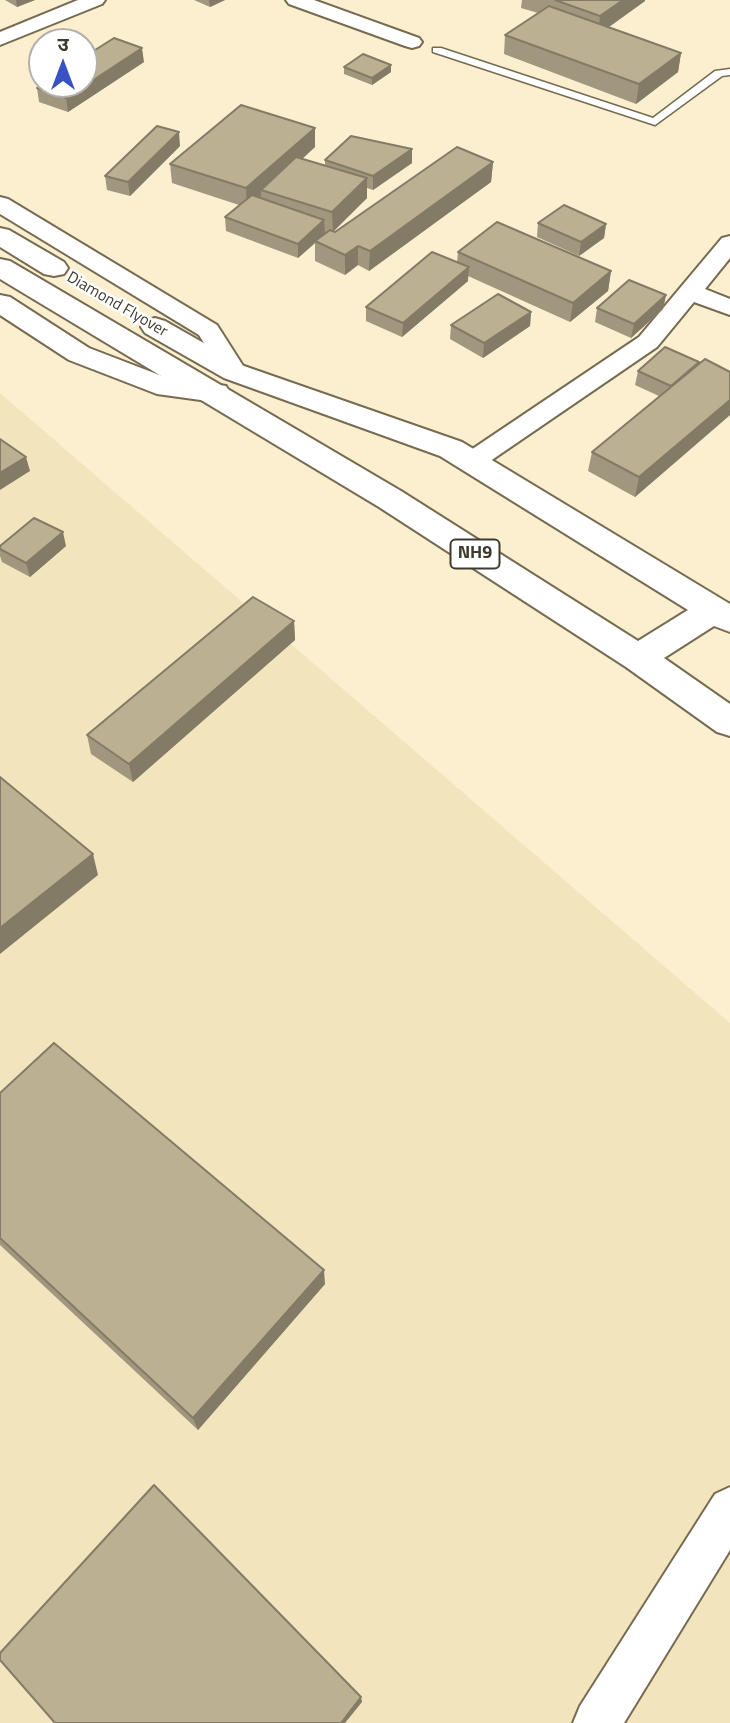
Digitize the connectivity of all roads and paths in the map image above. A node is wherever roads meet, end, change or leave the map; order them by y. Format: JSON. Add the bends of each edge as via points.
{"nodes":[{"id":1,"x":95,"y":0,"type":"edge"},
{"id":2,"x":296,"y":0,"type":"edge"},
{"id":3,"x":0,"y":39,"type":"edge"},
{"id":4,"x":412,"y":42,"type":"dead end"},
{"id":5,"x":437,"y":50,"type":"dead end"},
{"id":6,"x":730,"y":72,"type":"edge"},
{"id":7,"x":0,"y":204,"type":"edge"},
{"id":8,"x":0,"y":236,"type":"edge"},
{"id":9,"x":730,"y":243,"type":"edge"},
{"id":10,"x":0,"y":267,"type":"edge"},
{"id":11,"x":690,"y":291,"type":"junction"},
{"id":12,"x":0,"y":303,"type":"edge"},
{"id":13,"x":730,"y":308,"type":"edge"},
{"id":14,"x":126,"y":326,"type":"junction"},
{"id":15,"x":225,"y":383,"type":"junction"},
{"id":16,"x":471,"y":462,"type":"junction"},
{"id":17,"x":724,"y":609,"type":"edge"},
{"id":18,"x":638,"y":658,"type":"junction"},
{"id":19,"x":730,"y":722,"type":"edge"},
{"id":20,"x":730,"y":1509,"type":"edge"},
{"id":21,"x":597,"y":1723,"type":"edge"}],
"edges":[{"from":1,"to":3,"type":"street"},
{"from":2,"to":4,"type":"street"},
{"from":5,"to":6,"type":"lane","via":[[656,122],[719,73]]},
{"from":7,"to":15,"type":"street","via":[[208,330]]},
{"from":8,"to":14,"type":"main road","name":"Diamond Flyover","number":"NH9","via":[[86,286]]},
{"from":9,"to":11,"type":"street"},
{"from":10,"to":14,"type":"main road","name":"Diamond Flyover","number":"NH9"},
{"from":11,"to":13,"type":"street"},
{"from":11,"to":16,"type":"street","via":[[648,342]]},
{"from":12,"to":15,"type":"main road","via":[[79,354],[157,385]]},
{"from":14,"to":15,"type":"main road","name":"Diamond Flyover","number":"NH9"},
{"from":15,"to":16,"type":"main road","number":"NH9","via":[[451,449]]},
{"from":15,"to":18,"type":"main road","number":"NH9","via":[[390,499]]},
{"from":16,"to":17,"type":"main road","number":"NH9"},
{"from":17,"to":18,"type":"main road"},
{"from":18,"to":19,"type":"main road","number":"NH9"},
{"from":20,"to":21,"type":"street"}]}
